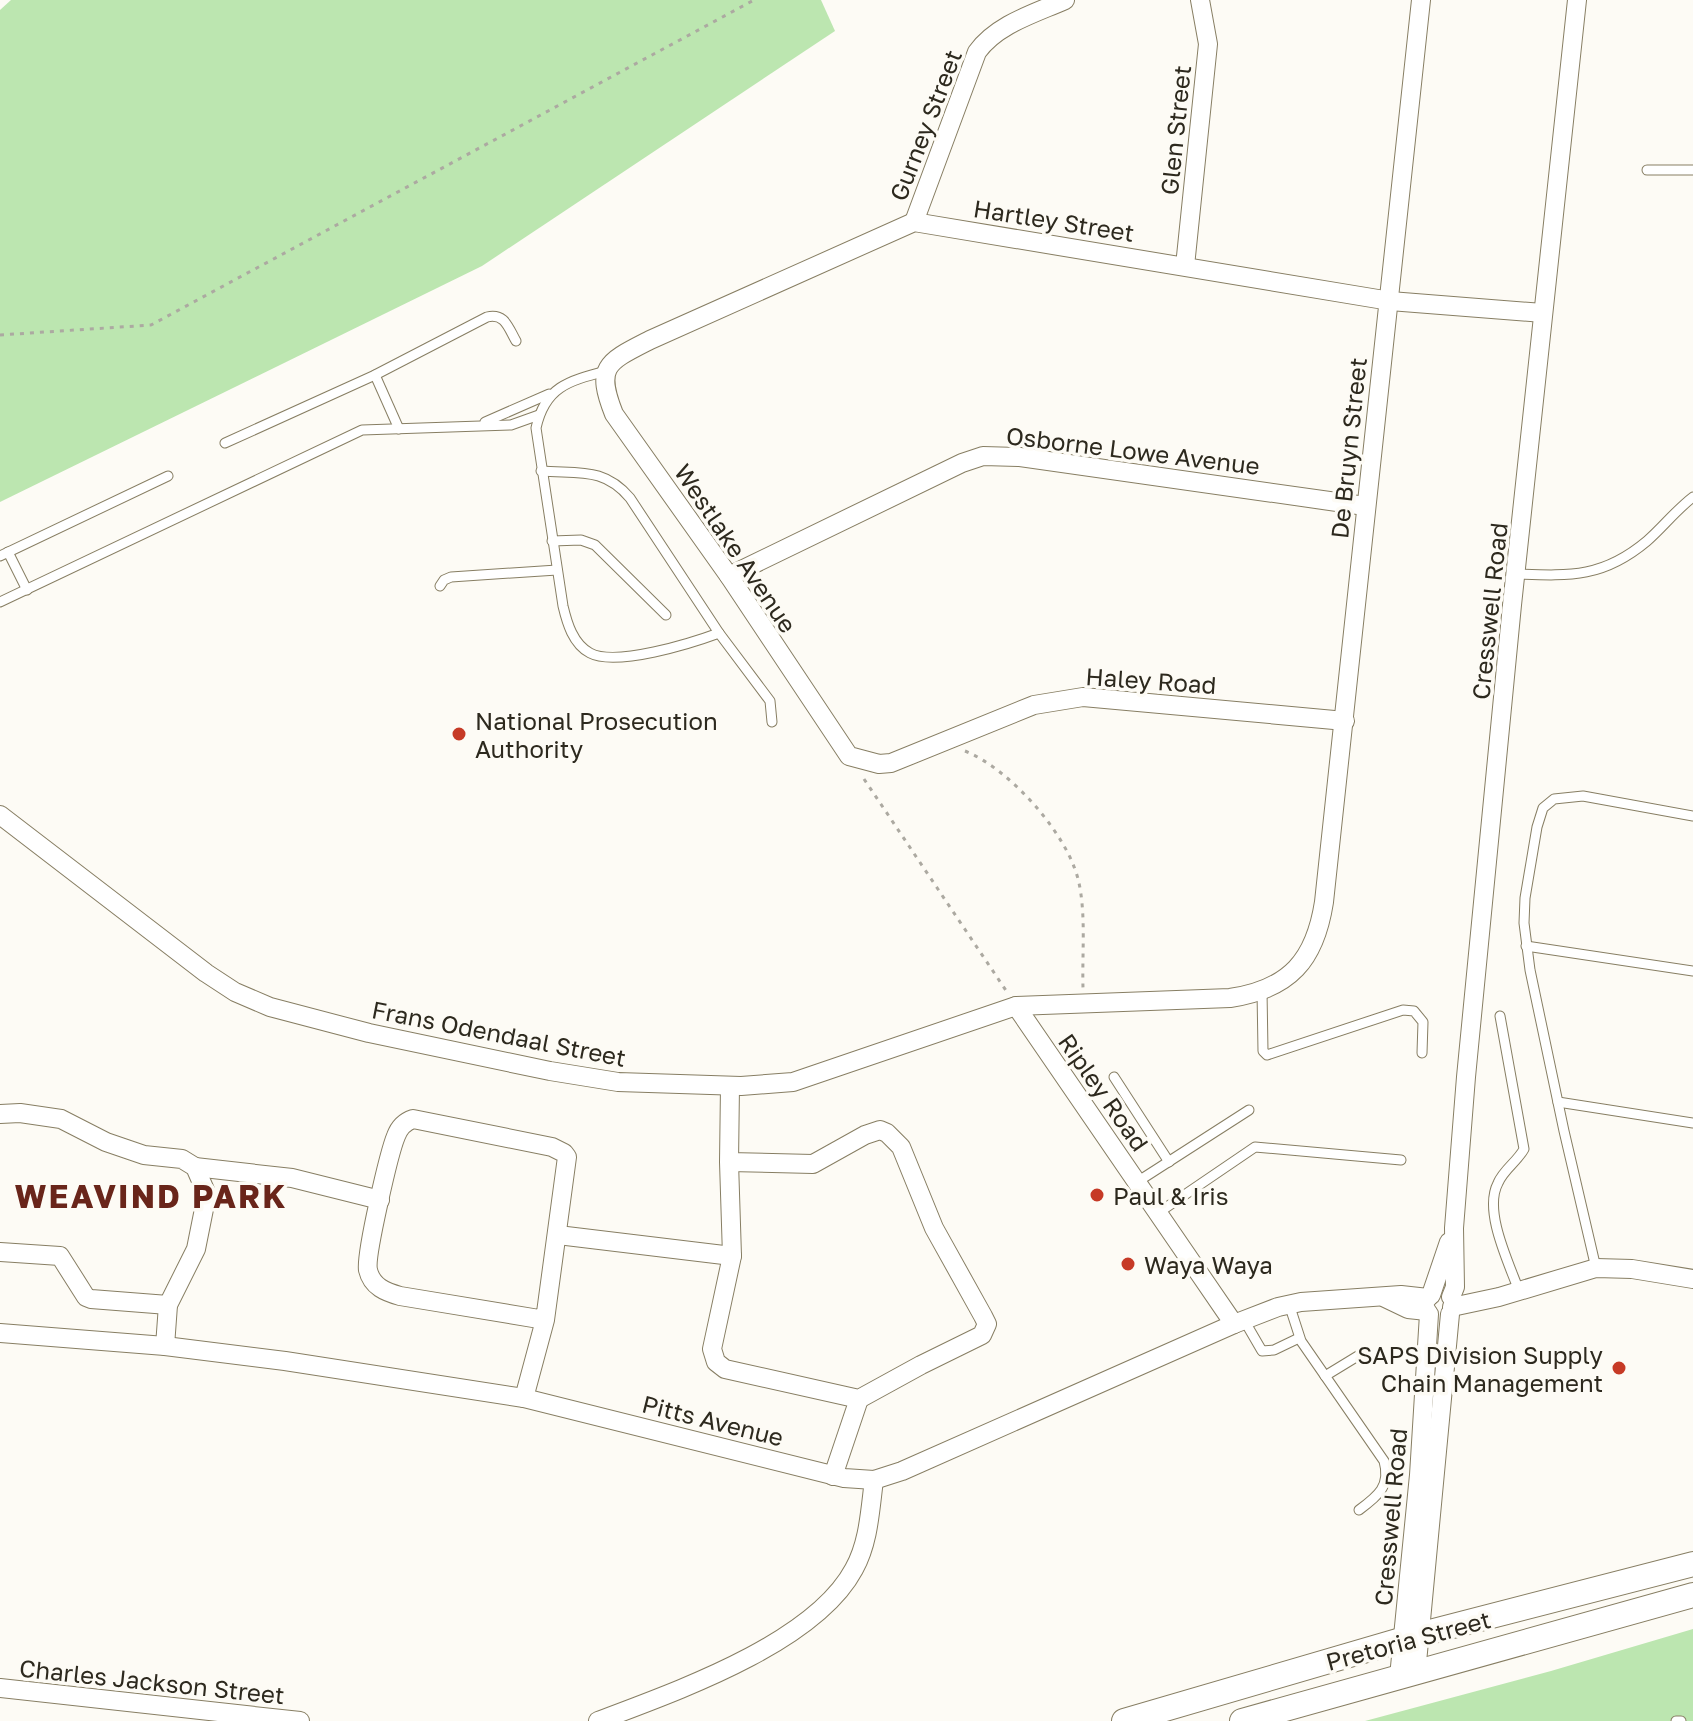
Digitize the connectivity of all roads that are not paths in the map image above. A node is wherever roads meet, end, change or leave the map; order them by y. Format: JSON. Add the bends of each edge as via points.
{"nodes":[{"id":1,"x":1065,"y":0,"type":"edge"},
{"id":2,"x":1200,"y":0,"type":"edge"},
{"id":3,"x":1421,"y":0,"type":"edge"},
{"id":4,"x":1577,"y":0,"type":"edge"},
{"id":5,"x":1647,"y":170,"type":"dead end"},
{"id":6,"x":1693,"y":170,"type":"edge"},
{"id":7,"x":914,"y":222,"type":"junction"},
{"id":8,"x":1185,"y":266,"type":"junction"},
{"id":9,"x":1390,"y":301,"type":"junction"},
{"id":10,"x":1543,"y":313,"type":"junction"},
{"id":11,"x":516,"y":341,"type":"dead end"},
{"id":12,"x":375,"y":375,"type":"junction"},
{"id":13,"x":604,"y":379,"type":"junction"},
{"id":14,"x":554,"y":391,"type":"junction"},
{"id":15,"x":539,"y":415,"type":"junction"},
{"id":16,"x":478,"y":425,"type":"junction"},
{"id":17,"x":399,"y":429,"type":"junction"},
{"id":18,"x":225,"y":443,"type":"dead end"},
{"id":19,"x":541,"y":471,"type":"junction"},
{"id":20,"x":168,"y":476,"type":"dead end"},
{"id":21,"x":1693,"y":497,"type":"edge"},
{"id":22,"x":1365,"y":506,"type":"junction"},
{"id":23,"x":552,"y":541,"type":"junction"},
{"id":24,"x":4,"y":554,"type":"edge"},
{"id":25,"x":557,"y":570,"type":"junction"},
{"id":26,"x":1516,"y":574,"type":"junction"},
{"id":27,"x":729,"y":576,"type":"junction"},
{"id":28,"x":440,"y":586,"type":"dead end"},
{"id":29,"x":27,"y":590,"type":"junction"},
{"id":30,"x":0,"y":602,"type":"edge"},
{"id":31,"x":666,"y":615,"type":"dead end"},
{"id":32,"x":719,"y":633,"type":"junction"},
{"id":33,"x":1345,"y":721,"type":"junction"},
{"id":34,"x":772,"y":722,"type":"dead end"},
{"id":35,"x":849,"y":756,"type":"joint"},
{"id":36,"x":0,"y":815,"type":"edge"},
{"id":37,"x":1693,"y":816,"type":"edge"},
{"id":38,"x":1324,"y":902,"type":"joint"},
{"id":39,"x":1526,"y":946,"type":"junction"},
{"id":40,"x":1693,"y":971,"type":"edge"},
{"id":41,"x":1262,"y":991,"type":"junction"},
{"id":42,"x":1016,"y":1006,"type":"junction"},
{"id":43,"x":1500,"y":1016,"type":"dead end"},
{"id":44,"x":1422,"y":1053,"type":"dead end"},
{"id":45,"x":1114,"y":1077,"type":"dead end"},
{"id":46,"x":730,"y":1086,"type":"junction"},
{"id":47,"x":1558,"y":1102,"type":"junction"},
{"id":48,"x":1249,"y":1110,"type":"dead end"},
{"id":49,"x":0,"y":1114,"type":"edge"},
{"id":50,"x":1693,"y":1123,"type":"edge"},
{"id":51,"x":1401,"y":1160,"type":"dead end"},
{"id":52,"x":729,"y":1162,"type":"junction"},
{"id":53,"x":1169,"y":1162,"type":"junction"},
{"id":54,"x":195,"y":1167,"type":"junction"},
{"id":55,"x":1137,"y":1182,"type":"junction"},
{"id":56,"x":380,"y":1200,"type":"junction"},
{"id":57,"x":1158,"y":1213,"type":"junction"},
{"id":58,"x":1454,"y":1228,"type":"junction"},
{"id":59,"x":558,"y":1235,"type":"junction"},
{"id":60,"x":0,"y":1252,"type":"edge"},
{"id":61,"x":732,"y":1256,"type":"junction"},
{"id":62,"x":1596,"y":1268,"type":"junction"},
{"id":63,"x":1693,"y":1279,"type":"edge"},
{"id":64,"x":1519,"y":1291,"type":"junction"},
{"id":65,"x":1289,"y":1304,"type":"junction"},
{"id":66,"x":1429,"y":1304,"type":"junction"},
{"id":67,"x":168,"y":1305,"type":"junction"},
{"id":68,"x":1451,"y":1306,"type":"junction"},
{"id":69,"x":545,"y":1320,"type":"junction"},
{"id":70,"x":1239,"y":1322,"type":"junction"},
{"id":71,"x":0,"y":1333,"type":"edge"},
{"id":72,"x":1299,"y":1338,"type":"junction"},
{"id":73,"x":165,"y":1346,"type":"junction"},
{"id":74,"x":1366,"y":1351,"type":"dead end"},
{"id":75,"x":1325,"y":1376,"type":"junction"},
{"id":76,"x":524,"y":1398,"type":"junction"},
{"id":77,"x":859,"y":1399,"type":"junction"},
{"id":78,"x":833,"y":1476,"type":"junction"},
{"id":79,"x":874,"y":1480,"type":"junction"},
{"id":80,"x":1359,"y":1510,"type":"dead end"},
{"id":81,"x":1693,"y":1564,"type":"edge"},
{"id":82,"x":1693,"y":1595,"type":"edge"},
{"id":83,"x":1411,"y":1638,"type":"junction"},
{"id":84,"x":1408,"y":1675,"type":"junction"},
{"id":85,"x":0,"y":1688,"type":"edge"},
{"id":86,"x":300,"y":1721,"type":"edge"},
{"id":87,"x":598,"y":1721,"type":"edge"},
{"id":88,"x":1124,"y":1721,"type":"edge"},
{"id":89,"x":1242,"y":1721,"type":"edge"}],
"edges":[{"from":1,"to":7,"type":"street","name":"Gurney Street","via":[[1003,28],[977,52]]},
{"from":2,"to":8,"type":"street","name":"Glen Street","via":[[1208,44]]},
{"from":3,"to":9,"type":"street","name":"De Bruyn Street"},
{"from":4,"to":10,"type":"street","name":"Cresswell Road"},
{"from":5,"to":6,"type":"lane"},
{"from":7,"to":8,"type":"street","name":"Hartley Street"},
{"from":7,"to":13,"type":"street","via":[[628,351]]},
{"from":8,"to":9,"type":"street","name":"Hartley Street"},
{"from":9,"to":10,"type":"street","name":"Hartley Street"},
{"from":9,"to":22,"type":"street","name":"De Bruyn Street"},
{"from":10,"to":26,"type":"street","name":"Cresswell Road"},
{"from":11,"to":12,"type":"lane","via":[[504,319],[487,317]]},
{"from":12,"to":17,"type":"lane"},
{"from":12,"to":18,"type":"lane"},
{"from":13,"to":14,"type":"lane","via":[[571,381]]},
{"from":13,"to":27,"type":"street","name":"Westlake Avenue","via":[[614,414]]},
{"from":14,"to":15,"type":"lane"},
{"from":14,"to":16,"type":"lane"},
{"from":15,"to":16,"type":"lane","via":[[511,425]]},
{"from":15,"to":19,"type":"lane"},
{"from":16,"to":17,"type":"lane"},
{"from":17,"to":29,"type":"lane","via":[[362,430]]},
{"from":19,"to":23,"type":"lane"},
{"from":19,"to":32,"type":"lane","via":[[600,476],[618,484]]},
{"from":20,"to":24,"type":"lane"},
{"from":21,"to":26,"type":"lane","via":[[1646,541],[1599,569],[1573,576]]},
{"from":22,"to":27,"type":"street","name":"Osborne Lowe Avenue","via":[[1077,464],[983,456]]},
{"from":22,"to":33,"type":"street","name":"De Bruyn Street"},
{"from":23,"to":25,"type":"lane"},
{"from":23,"to":31,"type":"lane","via":[[595,545]]},
{"from":24,"to":29,"type":"lane"},
{"from":25,"to":28,"type":"lane","via":[[451,577]]},
{"from":25,"to":32,"type":"lane","via":[[567,624],[589,653],[654,653]]},
{"from":26,"to":58,"type":"street","name":"Cresswell Road"},
{"from":27,"to":35,"type":"street","name":"Westlake Avenue"},
{"from":29,"to":30,"type":"lane"},
{"from":32,"to":34,"type":"lane","via":[[770,701]]},
{"from":33,"to":35,"type":"street","name":"Haley Road","via":[[1083,697],[1034,705],[891,763]]},
{"from":33,"to":38,"type":"street","name":"De Bruyn Street"},
{"from":36,"to":46,"type":"street","name":"Frans Odendaal Street","via":[[206,973],[270,1007],[550,1071],[618,1082]]},
{"from":37,"to":39,"type":"lane","via":[[1583,796],[1547,804],[1537,827],[1525,898]]},
{"from":38,"to":41,"type":"street","name":"Frans Odendaal Street","via":[[1306,958]]},
{"from":39,"to":40,"type":"lane"},
{"from":39,"to":47,"type":"lane"},
{"from":41,"to":42,"type":"street","name":"Frans Odendaal Street","via":[[1230,998]]},
{"from":41,"to":44,"type":"lane","via":[[1267,1055],[1403,1010],[1414,1011],[1423,1022]]},
{"from":42,"to":46,"type":"street","name":"Frans Odendaal Street","via":[[793,1082]]},
{"from":42,"to":55,"type":"street","name":"Ripley Road"},
{"from":43,"to":64,"type":"lane","via":[[1524,1149],[1496,1185],[1492,1202]]},
{"from":45,"to":53,"type":"lane"},
{"from":46,"to":52,"type":"street"},
{"from":47,"to":50,"type":"lane"},
{"from":47,"to":62,"type":"lane"},
{"from":48,"to":53,"type":"lane"},
{"from":49,"to":54,"type":"street","via":[[61,1119],[117,1146],[182,1159]]},
{"from":51,"to":57,"type":"lane","via":[[1255,1147]]},
{"from":52,"to":61,"type":"street"},
{"from":52,"to":77,"type":"street","via":[[813,1164],[880,1130],[901,1147],[934,1228],[987,1324],[982,1335]]},
{"from":53,"to":55,"type":"lane"},
{"from":54,"to":56,"type":"street","via":[[292,1178]]},
{"from":54,"to":67,"type":"street","via":[[205,1190],[204,1209],[196,1249]]},
{"from":55,"to":57,"type":"street","name":"Ripley Road"},
{"from":56,"to":59,"type":"street","via":[[396,1137],[413,1119],[564,1153]]},
{"from":56,"to":69,"type":"street","via":[[368,1266],[380,1288],[400,1296]]},
{"from":57,"to":70,"type":"street","name":"Ripley Road"},
{"from":58,"to":66,"type":"street","name":"Cresswell Road"},
{"from":58,"to":68,"type":"street","name":"Cresswell Road"},
{"from":59,"to":61,"type":"street"},
{"from":59,"to":69,"type":"street"},
{"from":60,"to":67,"type":"street","via":[[60,1256],[86,1297]]},
{"from":61,"to":77,"type":"street","via":[[712,1349],[716,1362],[725,1369]]},
{"from":62,"to":63,"type":"street","name":"Pitts Avenue"},
{"from":62,"to":64,"type":"street","name":"Pitts Avenue"},
{"from":64,"to":68,"type":"street","name":"Pitts Avenue"},
{"from":65,"to":66,"type":"street","name":"Pitts Avenue","via":[[1383,1297],[1399,1306]]},
{"from":65,"to":70,"type":"street","name":"Pitts Avenue"},
{"from":65,"to":72,"type":"lane"},
{"from":66,"to":68,"type":"street","name":"Pitts Avenue","via":[[1439,1319]]},
{"from":66,"to":83,"type":"street","name":"Cresswell Road"},
{"from":67,"to":73,"type":"street"},
{"from":68,"to":83,"type":"street","name":"Cresswell Road"},
{"from":69,"to":76,"type":"street"},
{"from":70,"to":72,"type":"lane","via":[[1262,1351]]},
{"from":70,"to":79,"type":"street","name":"Pitts Avenue"},
{"from":71,"to":73,"type":"street","name":"Pitts Avenue"},
{"from":72,"to":75,"type":"lane"},
{"from":73,"to":76,"type":"street","name":"Pitts Avenue"},
{"from":74,"to":75,"type":"lane"},
{"from":75,"to":80,"type":"lane","via":[[1387,1471],[1384,1489]]},
{"from":76,"to":78,"type":"street","name":"Pitts Avenue"},
{"from":77,"to":78,"type":"street"},
{"from":78,"to":79,"type":"street","name":"Pitts Avenue"},
{"from":79,"to":87,"type":"street","via":[[866,1542],[834,1598],[799,1626],[707,1678]]},
{"from":81,"to":83,"type":"main road","name":"Pretoria Street"},
{"from":82,"to":84,"type":"main road","name":"Pretoria Street"},
{"from":83,"to":84,"type":"street","name":"Cresswell Road"},
{"from":83,"to":88,"type":"main road","name":"Pretoria Street"},
{"from":84,"to":89,"type":"main road","name":"Pretoria Street"},
{"from":85,"to":86,"type":"street","name":"Charles Jackson Street"}]}
